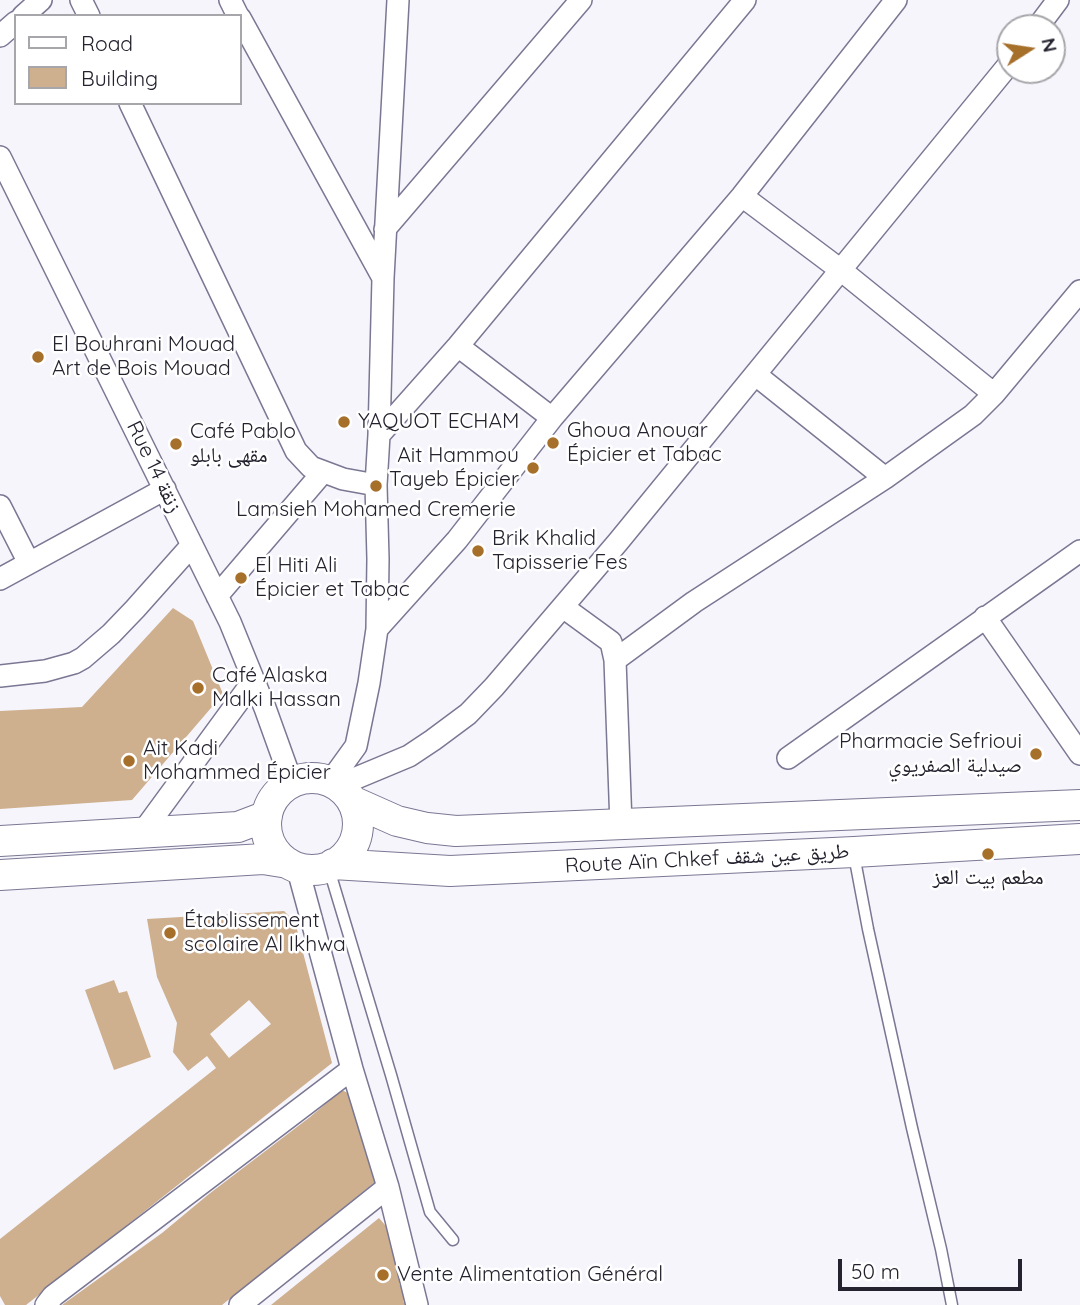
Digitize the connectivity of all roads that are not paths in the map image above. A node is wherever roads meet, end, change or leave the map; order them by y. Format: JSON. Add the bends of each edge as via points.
{"nodes":[{"id":1,"x":41,"y":0,"type":"edge"},
{"id":2,"x":581,"y":0,"type":"edge"},
{"id":3,"x":745,"y":0,"type":"edge"},
{"id":4,"x":896,"y":0,"type":"edge"},
{"id":5,"x":399,"y":2,"type":"edge"},
{"id":6,"x":25,"y":14,"type":"edge"},
{"id":7,"x":242,"y":22,"type":"edge"},
{"id":8,"x":14,"y":24,"type":"edge"},
{"id":9,"x":0,"y":36,"type":"edge"},
{"id":10,"x":996,"y":81,"type":"edge"},
{"id":11,"x":131,"y":105,"type":"edge"},
{"id":12,"x":0,"y":157,"type":"edge"},
{"id":13,"x":742,"y":196,"type":"junction"},
{"id":14,"x":385,"y":229,"type":"junction"},
{"id":15,"x":842,"y":271,"type":"junction"},
{"id":16,"x":383,"y":278,"type":"junction"},
{"id":17,"x":1080,"y":292,"type":"edge"},
{"id":18,"x":458,"y":346,"type":"junction"},
{"id":19,"x":756,"y":375,"type":"junction"},
{"id":20,"x":994,"y":394,"type":"junction"},
{"id":21,"x":552,"y":418,"type":"junction"},
{"id":22,"x":379,"y":435,"type":"junction"},
{"id":23,"x":323,"y":472,"type":"junction"},
{"id":24,"x":885,"y":478,"type":"junction"},
{"id":25,"x":376,"y":485,"type":"junction"},
{"id":26,"x":165,"y":489,"type":"junction"},
{"id":27,"x":0,"y":506,"type":"edge"},
{"id":28,"x":192,"y":545,"type":"junction"},
{"id":29,"x":1080,"y":551,"type":"edge"},
{"id":30,"x":29,"y":563,"type":"junction"},
{"id":31,"x":0,"y":579,"type":"edge"},
{"id":32,"x":217,"y":596,"type":"junction"},
{"id":33,"x":563,"y":607,"type":"junction"},
{"id":34,"x":985,"y":617,"type":"junction"},
{"id":35,"x":377,"y":629,"type":"junction"},
{"id":36,"x":615,"y":660,"type":"junction"},
{"id":37,"x":0,"y":676,"type":"edge"},
{"id":38,"x":254,"y":681,"type":"junction"},
{"id":39,"x":1080,"y":754,"type":"edge"},
{"id":40,"x":788,"y":758,"type":"dead end"},
{"id":41,"x":292,"y":782,"type":"junction"},
{"id":42,"x":340,"y":789,"type":"junction"},
{"id":43,"x":1080,"y":805,"type":"edge"},
{"id":44,"x":267,"y":816,"type":"junction"},
{"id":45,"x":621,"y":824,"type":"junction"},
{"id":46,"x":142,"y":833,"type":"junction"},
{"id":47,"x":1080,"y":839,"type":"edge"},
{"id":48,"x":0,"y":841,"type":"edge"},
{"id":49,"x":854,"y":852,"type":"junction"},
{"id":50,"x":293,"y":865,"type":"junction"},
{"id":51,"x":331,"y":865,"type":"junction"},
{"id":52,"x":0,"y":875,"type":"edge"},
{"id":53,"x":352,"y":1069,"type":"junction"},
{"id":54,"x":388,"y":1187,"type":"junction"},
{"id":55,"x":453,"y":1240,"type":"dead end"},
{"id":56,"x":46,"y":1305,"type":"edge"},
{"id":57,"x":240,"y":1305,"type":"edge"},
{"id":58,"x":416,"y":1305,"type":"edge"},
{"id":59,"x":952,"y":1305,"type":"edge"}],
"edges":[{"from":1,"to":6,"type":"street"},
{"from":2,"to":14,"type":"street"},
{"from":3,"to":18,"type":"street"},
{"from":4,"to":13,"type":"street"},
{"from":5,"to":14,"type":"street"},
{"from":7,"to":16,"type":"street"},
{"from":8,"to":9,"type":"street"},
{"from":10,"to":15,"type":"street"},
{"from":11,"to":23,"type":"street","via":[[296,451]]},
{"from":12,"to":26,"type":"street","name":"Rue 14 زنقة"},
{"from":13,"to":15,"type":"street"},
{"from":13,"to":21,"type":"street"},
{"from":14,"to":16,"type":"street"},
{"from":15,"to":19,"type":"street"},
{"from":15,"to":20,"type":"street"},
{"from":16,"to":22,"type":"street"},
{"from":17,"to":20,"type":"street"},
{"from":18,"to":21,"type":"street"},
{"from":18,"to":22,"type":"street"},
{"from":19,"to":24,"type":"street"},
{"from":19,"to":33,"type":"street"},
{"from":20,"to":24,"type":"street","via":[[973,415]]},
{"from":21,"to":35,"type":"street","via":[[457,540]]},
{"from":22,"to":25,"type":"street"},
{"from":23,"to":25,"type":"street"},
{"from":23,"to":32,"type":"street"},
{"from":24,"to":36,"type":"street","via":[[694,602]]},
{"from":25,"to":35,"type":"street"},
{"from":26,"to":28,"type":"street","name":"Rue 14 زنقة"},
{"from":26,"to":30,"type":"street"},
{"from":27,"to":30,"type":"street"},
{"from":28,"to":32,"type":"street","name":"Rue 14 زنقة"},
{"from":28,"to":37,"type":"street","via":[[127,618],[83,658],[45,671]]},
{"from":29,"to":34,"type":"street"},
{"from":30,"to":31,"type":"street"},
{"from":32,"to":38,"type":"street","name":"Rue 14 زنقة"},
{"from":33,"to":36,"type":"street","via":[[611,642]]},
{"from":33,"to":42,"type":"street","via":[[468,715],[409,756]]},
{"from":34,"to":39,"type":"street"},
{"from":34,"to":40,"type":"street"},
{"from":35,"to":42,"type":"street","via":[[356,746]]},
{"from":36,"to":45,"type":"street"},
{"from":38,"to":41,"type":"street","name":"Rue 14 زنقة"},
{"from":38,"to":46,"type":"street"},
{"from":41,"to":42,"type":"main road","via":[[316,778]]},
{"from":41,"to":44,"type":"main road","via":[[273,799]]},
{"from":42,"to":45,"type":"main road","name":"Route Aïn Chkef طريق عين شقف","via":[[397,821],[427,828],[456,831]]},
{"from":42,"to":51,"type":"main road","via":[[357,815],[357,829],[347,854]]},
{"from":43,"to":45,"type":"main road","name":"Route Aïn Chkef طريق عين شقف"},
{"from":44,"to":46,"type":"main road","via":[[238,827]]},
{"from":44,"to":50,"type":"main road","via":[[269,839],[277,853]]},
{"from":46,"to":48,"type":"main road"},
{"from":47,"to":49,"type":"main road","name":"Route Aïn Chkef طريق عين شقف"},
{"from":49,"to":51,"type":"main road","name":"Route Aïn Chkef طريق عين شقف","via":[[450,870]]},
{"from":49,"to":59,"type":"lane"},
{"from":50,"to":51,"type":"main road","via":[[303,869]]},
{"from":50,"to":52,"type":"main road","via":[[263,859]]},
{"from":50,"to":53,"type":"street"},
{"from":51,"to":55,"type":"lane","via":[[430,1212]]},
{"from":53,"to":54,"type":"street"},
{"from":53,"to":56,"type":"street"},
{"from":54,"to":57,"type":"street"},
{"from":54,"to":58,"type":"street"}]}
